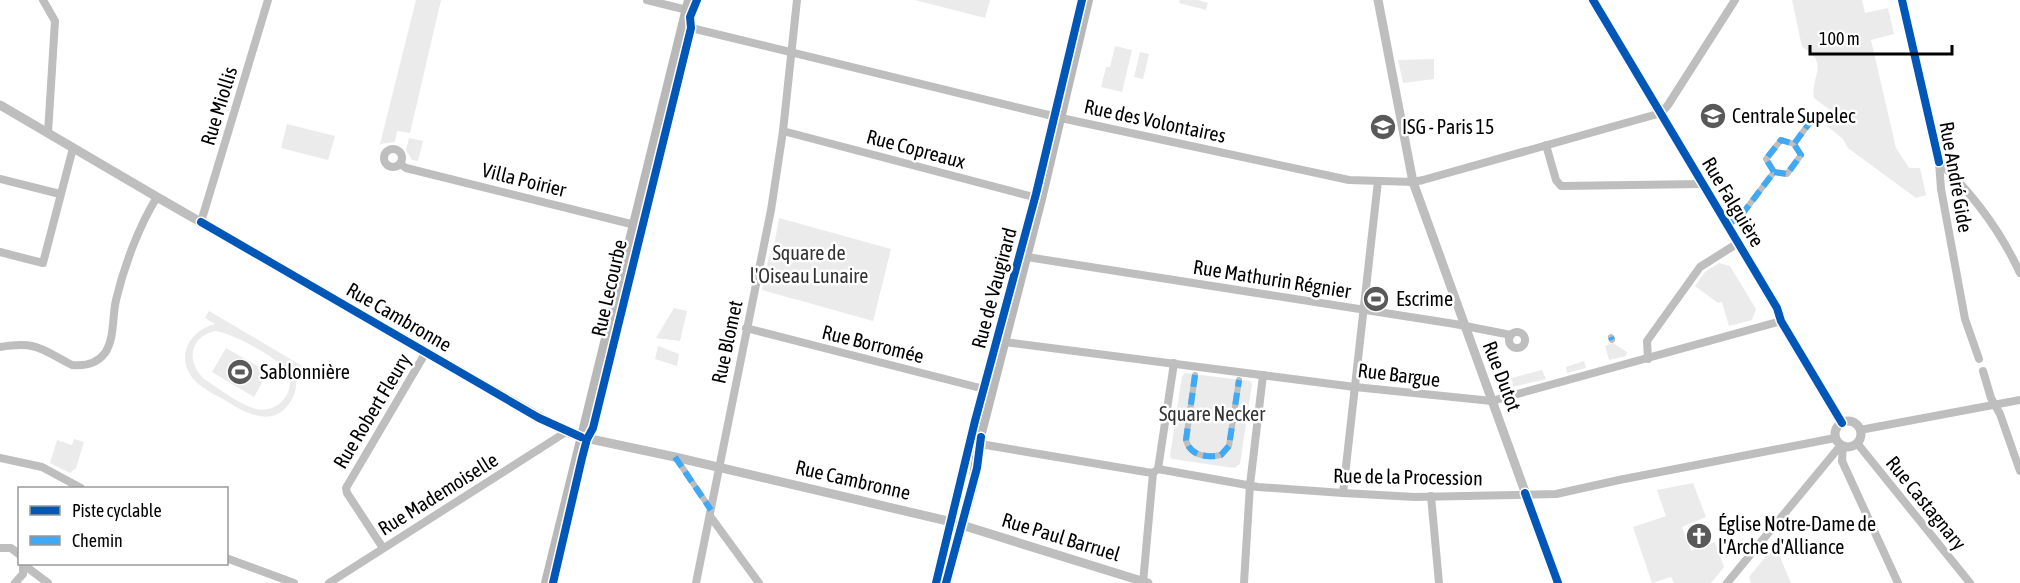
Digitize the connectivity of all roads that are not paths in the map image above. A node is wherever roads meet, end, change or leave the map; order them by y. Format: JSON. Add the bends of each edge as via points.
{"nodes":[{"id":1,"x":43,"y":0,"type":"edge"},
{"id":2,"x":268,"y":0,"type":"edge"},
{"id":3,"x":647,"y":0,"type":"edge"},
{"id":4,"x":797,"y":0,"type":"edge"},
{"id":5,"x":1088,"y":0,"type":"edge"},
{"id":6,"x":1378,"y":0,"type":"edge"},
{"id":7,"x":1593,"y":0,"type":"edge"},
{"id":8,"x":1735,"y":0,"type":"edge"},
{"id":9,"x":1902,"y":0,"type":"edge"},
{"id":10,"x":688,"y":5,"type":"edge"},
{"id":11,"x":683,"y":26,"type":"junction"},
{"id":12,"x":792,"y":53,"type":"junction"},
{"id":13,"x":0,"y":105,"type":"edge"},
{"id":14,"x":1661,"y":113,"type":"junction"},
{"id":15,"x":1061,"y":118,"type":"junction"},
{"id":16,"x":1813,"y":118,"type":"dead end"},
{"id":17,"x":783,"y":131,"type":"junction"},
{"id":18,"x":48,"y":133,"type":"junction"},
{"id":19,"x":1794,"y":144,"type":"junction"},
{"id":20,"x":1546,"y":145,"type":"junction"},
{"id":21,"x":73,"y":148,"type":"junction"},
{"id":22,"x":1940,"y":162,"type":"junction"},
{"id":23,"x":400,"y":164,"type":"dead end"},
{"id":24,"x":1774,"y":172,"type":"junction"},
{"id":25,"x":0,"y":179,"type":"edge"},
{"id":26,"x":1378,"y":181,"type":"junction"},
{"id":27,"x":1413,"y":182,"type":"junction"},
{"id":28,"x":1702,"y":184,"type":"junction"},
{"id":29,"x":60,"y":194,"type":"junction"},
{"id":30,"x":157,"y":198,"type":"junction"},
{"id":31,"x":1041,"y":199,"type":"junction"},
{"id":32,"x":201,"y":222,"type":"junction"},
{"id":33,"x":635,"y":225,"type":"junction"},
{"id":34,"x":1727,"y":225,"type":"junction"},
{"id":35,"x":1738,"y":243,"type":"junction"},
{"id":36,"x":0,"y":252,"type":"edge"},
{"id":37,"x":1027,"y":256,"type":"junction"},
{"id":38,"x":2020,"y":273,"type":"edge"},
{"id":39,"x":1364,"y":310,"type":"junction"},
{"id":40,"x":1781,"y":321,"type":"junction"},
{"id":41,"x":1464,"y":325,"type":"junction"},
{"id":42,"x":746,"y":328,"type":"junction"},
{"id":43,"x":1511,"y":335,"type":"dead end"},
{"id":44,"x":1004,"y":342,"type":"junction"},
{"id":45,"x":0,"y":347,"type":"edge"},
{"id":46,"x":426,"y":352,"type":"junction"},
{"id":47,"x":1648,"y":358,"type":"junction"},
{"id":48,"x":1979,"y":359,"type":"dead end"},
{"id":49,"x":1174,"y":363,"type":"junction"},
{"id":50,"x":1983,"y":371,"type":"dead end"},
{"id":51,"x":1195,"y":375,"type":"dead end"},
{"id":52,"x":1263,"y":375,"type":"junction"},
{"id":53,"x":1239,"y":380,"type":"dead end"},
{"id":54,"x":1355,"y":387,"type":"junction"},
{"id":55,"x":992,"y":391,"type":"junction"},
{"id":56,"x":2020,"y":400,"type":"edge"},
{"id":57,"x":1492,"y":401,"type":"junction"},
{"id":58,"x":1997,"y":405,"type":"junction"},
{"id":59,"x":1842,"y":423,"type":"junction"},
{"id":60,"x":1860,"y":430,"type":"junction"},
{"id":61,"x":566,"y":432,"type":"junction"},
{"id":62,"x":581,"y":437,"type":"junction"},
{"id":63,"x":1840,"y":443,"type":"junction"},
{"id":64,"x":1857,"y":443,"type":"junction"},
{"id":65,"x":980,"y":444,"type":"junction"},
{"id":66,"x":1205,"y":456,"type":"junction"},
{"id":67,"x":675,"y":457,"type":"junction"},
{"id":68,"x":0,"y":458,"type":"edge"},
{"id":69,"x":1204,"y":464,"type":"dead end"},
{"id":70,"x":718,"y":467,"type":"junction"},
{"id":71,"x":1156,"y":471,"type":"junction"},
{"id":72,"x":2020,"y":471,"type":"edge"},
{"id":73,"x":1250,"y":485,"type":"junction"},
{"id":74,"x":77,"y":487,"type":"edge"},
{"id":75,"x":1343,"y":493,"type":"junction"},
{"id":76,"x":1525,"y":494,"type":"junction"},
{"id":77,"x":1431,"y":496,"type":"junction"},
{"id":78,"x":710,"y":513,"type":"junction"},
{"id":79,"x":963,"y":526,"type":"junction"},
{"id":80,"x":0,"y":548,"type":"edge"},
{"id":81,"x":383,"y":548,"type":"junction"},
{"id":82,"x":18,"y":554,"type":"edge"},
{"id":83,"x":228,"y":559,"type":"edge"},
{"id":84,"x":24,"y":565,"type":"edge"},
{"id":85,"x":25,"y":565,"type":"edge"},
{"id":86,"x":15,"y":583,"type":"edge"},
{"id":87,"x":48,"y":583,"type":"edge"},
{"id":88,"x":294,"y":583,"type":"edge"},
{"id":89,"x":329,"y":583,"type":"edge"},
{"id":90,"x":546,"y":583,"type":"edge"},
{"id":91,"x":696,"y":583,"type":"edge"},
{"id":92,"x":759,"y":583,"type":"edge"},
{"id":93,"x":946,"y":583,"type":"edge"},
{"id":94,"x":1145,"y":583,"type":"edge"},
{"id":95,"x":1244,"y":583,"type":"edge"},
{"id":96,"x":1439,"y":583,"type":"edge"},
{"id":97,"x":1558,"y":583,"type":"edge"},
{"id":98,"x":1727,"y":583,"type":"edge"},
{"id":99,"x":1898,"y":583,"type":"edge"},
{"id":100,"x":1970,"y":583,"type":"edge"}],
"edges":[{"from":1,"to":18,"type":"street","via":[[55,21]]},
{"from":2,"to":32,"type":"street","name":"Rue Miollis"},
{"from":3,"to":10,"type":"street"},
{"from":4,"to":12,"type":"street","name":"Rue Blomet"},
{"from":5,"to":15,"type":"main road","name":"Rue de Vaugirard"},
{"from":6,"to":27,"type":"street","name":"Rue Dutot"},
{"from":7,"to":14,"type":"street","name":"Rue Falguière"},
{"from":8,"to":14,"type":"street"},
{"from":9,"to":22,"type":"street","name":"Rue André Gide"},
{"from":10,"to":11,"type":"main road","name":"Rue Lecourbe"},
{"from":11,"to":12,"type":"street","name":"Rue des Volontaires"},
{"from":11,"to":33,"type":"main road","name":"Rue Lecourbe"},
{"from":12,"to":15,"type":"street","name":"Rue des Volontaires"},
{"from":12,"to":17,"type":"street","name":"Rue Blomet"},
{"from":13,"to":18,"type":"street","name":"Rue Cambronne"},
{"from":14,"to":20,"type":"street","name":"Rue des Volontaires"},
{"from":14,"to":28,"type":"street","name":"Rue Falguière"},
{"from":15,"to":26,"type":"street","name":"Rue des Volontaires","via":[[1349,180]]},
{"from":15,"to":31,"type":"main road","name":"Rue de Vaugirard"},
{"from":16,"to":19,"type":"street"},
{"from":17,"to":31,"type":"street","name":"Rue Copreaux"},
{"from":17,"to":42,"type":"street","name":"Rue Blomet"},
{"from":18,"to":21,"type":"street","name":"Rue Cambronne"},
{"from":19,"to":24,"type":"street","via":[[1801,155],[1787,174]]},
{"from":19,"to":24,"type":"street","via":[[1781,140],[1766,159]]},
{"from":20,"to":27,"type":"street","name":"Rue des Volontaires"},
{"from":20,"to":28,"type":"street","via":[[1556,180],[1564,187]]},
{"from":21,"to":29,"type":"street"},
{"from":21,"to":30,"type":"street","name":"Rue Cambronne"},
{"from":22,"to":38,"type":"street","via":[[1994,224]]},
{"from":22,"to":48,"type":"street","name":"Rue André Gide","via":[[1941,189],[1965,319]]},
{"from":23,"to":33,"type":"street","name":"Villa Poirier"},
{"from":24,"to":34,"type":"street","via":[[1740,217]]},
{"from":25,"to":29,"type":"street"},
{"from":26,"to":27,"type":"street","name":"Rue des Volontaires"},
{"from":26,"to":39,"type":"street"},
{"from":27,"to":41,"type":"street","name":"Rue Dutot"},
{"from":28,"to":34,"type":"street","name":"Rue Falguière"},
{"from":29,"to":36,"type":"street","via":[[43,263]]},
{"from":30,"to":32,"type":"street","name":"Rue Cambronne"},
{"from":30,"to":45,"type":"street","via":[[141,224],[116,300],[110,343],[101,358],[78,366],[35,346]]},
{"from":31,"to":37,"type":"main road","name":"Rue de Vaugirard"},
{"from":32,"to":46,"type":"street","name":"Rue Cambronne"},
{"from":33,"to":62,"type":"main road","name":"Rue Lecourbe"},
{"from":34,"to":35,"type":"street","name":"Rue Falguière"},
{"from":35,"to":40,"type":"street","name":"Rue Falguière"},
{"from":35,"to":47,"type":"street","via":[[1700,267],[1647,341]]},
{"from":37,"to":39,"type":"street","name":"Rue Mathurin Régnier"},
{"from":37,"to":44,"type":"main road","name":"Rue de Vaugirard"},
{"from":39,"to":41,"type":"street","name":"Rue Mathurin Régnier"},
{"from":39,"to":54,"type":"street"},
{"from":40,"to":47,"type":"street","name":"Rue Bargue"},
{"from":40,"to":59,"type":"street","name":"Rue Falguière"},
{"from":41,"to":43,"type":"street","name":"Rue Mathurin Régnier"},
{"from":41,"to":57,"type":"street","name":"Rue Dutot"},
{"from":42,"to":55,"type":"street","name":"Rue Borromée"},
{"from":42,"to":70,"type":"street","name":"Rue Blomet"},
{"from":44,"to":49,"type":"street","name":"Rue Bargue"},
{"from":44,"to":55,"type":"main road","name":"Rue de Vaugirard"},
{"from":46,"to":61,"type":"street","name":"Rue Cambronne"},
{"from":46,"to":81,"type":"street","name":"Rue Robert Fleury","via":[[346,488]]},
{"from":47,"to":57,"type":"street","name":"Rue Bargue"},
{"from":49,"to":52,"type":"street","name":"Rue Bargue"},
{"from":49,"to":71,"type":"street"},
{"from":50,"to":58,"type":"street"},
{"from":51,"to":66,"type":"street","via":[[1186,440],[1190,449]]},
{"from":52,"to":54,"type":"street","name":"Rue Bargue"},
{"from":52,"to":73,"type":"street"},
{"from":53,"to":66,"type":"street","via":[[1229,446],[1221,455]]},
{"from":54,"to":57,"type":"street","name":"Rue Bargue"},
{"from":54,"to":75,"type":"street"},
{"from":55,"to":65,"type":"main road","name":"Rue de Vaugirard"},
{"from":56,"to":58,"type":"street"},
{"from":57,"to":76,"type":"street","name":"Rue Dutot"},
{"from":58,"to":60,"type":"street"},
{"from":58,"to":72,"type":"street"},
{"from":59,"to":60,"type":"street","via":[[1855,423]]},
{"from":59,"to":63,"type":"street","via":[[1836,428]]},
{"from":60,"to":64,"type":"street"},
{"from":61,"to":62,"type":"street","name":"Rue Cambronne"},
{"from":61,"to":81,"type":"street","name":"Rue Mademoiselle"},
{"from":62,"to":67,"type":"street","name":"Rue Cambronne"},
{"from":62,"to":90,"type":"main road","name":"Rue Lecourbe"},
{"from":63,"to":64,"type":"street","via":[[1850,447]]},
{"from":63,"to":76,"type":"street","name":"Rue de la Procession","via":[[1556,494]]},
{"from":63,"to":98,"type":"street"},
{"from":63,"to":99,"type":"street","via":[[1842,461]]},
{"from":64,"to":100,"type":"street","name":"Rue Castagnary"},
{"from":65,"to":71,"type":"street","name":"Rue de la Procession"},
{"from":65,"to":79,"type":"main road","name":"Rue de Vaugirard"},
{"from":66,"to":69,"type":"street"},
{"from":67,"to":70,"type":"street","name":"Rue Cambronne"},
{"from":67,"to":78,"type":"street"},
{"from":68,"to":74,"type":"street","via":[[42,467]]},
{"from":70,"to":78,"type":"street","name":"Rue Blomet"},
{"from":70,"to":79,"type":"street","name":"Rue Cambronne"},
{"from":71,"to":73,"type":"street","name":"Rue de la Procession"},
{"from":71,"to":94,"type":"street"},
{"from":73,"to":75,"type":"street","name":"Rue de la Procession"},
{"from":73,"to":95,"type":"street"},
{"from":75,"to":77,"type":"street","name":"Rue de la Procession"},
{"from":76,"to":77,"type":"street","name":"Rue de la Procession"},
{"from":76,"to":97,"type":"street","name":"Rue Dutot"},
{"from":77,"to":96,"type":"street"},
{"from":78,"to":91,"type":"street","name":"Rue Blomet"},
{"from":78,"to":92,"type":"street"},
{"from":79,"to":93,"type":"main road","name":"Rue de Vaugirard"},
{"from":79,"to":94,"type":"street","name":"Rue Paul Barruel"},
{"from":80,"to":82,"type":"street"},
{"from":81,"to":89,"type":"street","name":"Rue Mademoiselle"},
{"from":83,"to":88,"type":"street"},
{"from":84,"to":86,"type":"street","via":[[23,574]]},
{"from":85,"to":87,"type":"street"}]}
